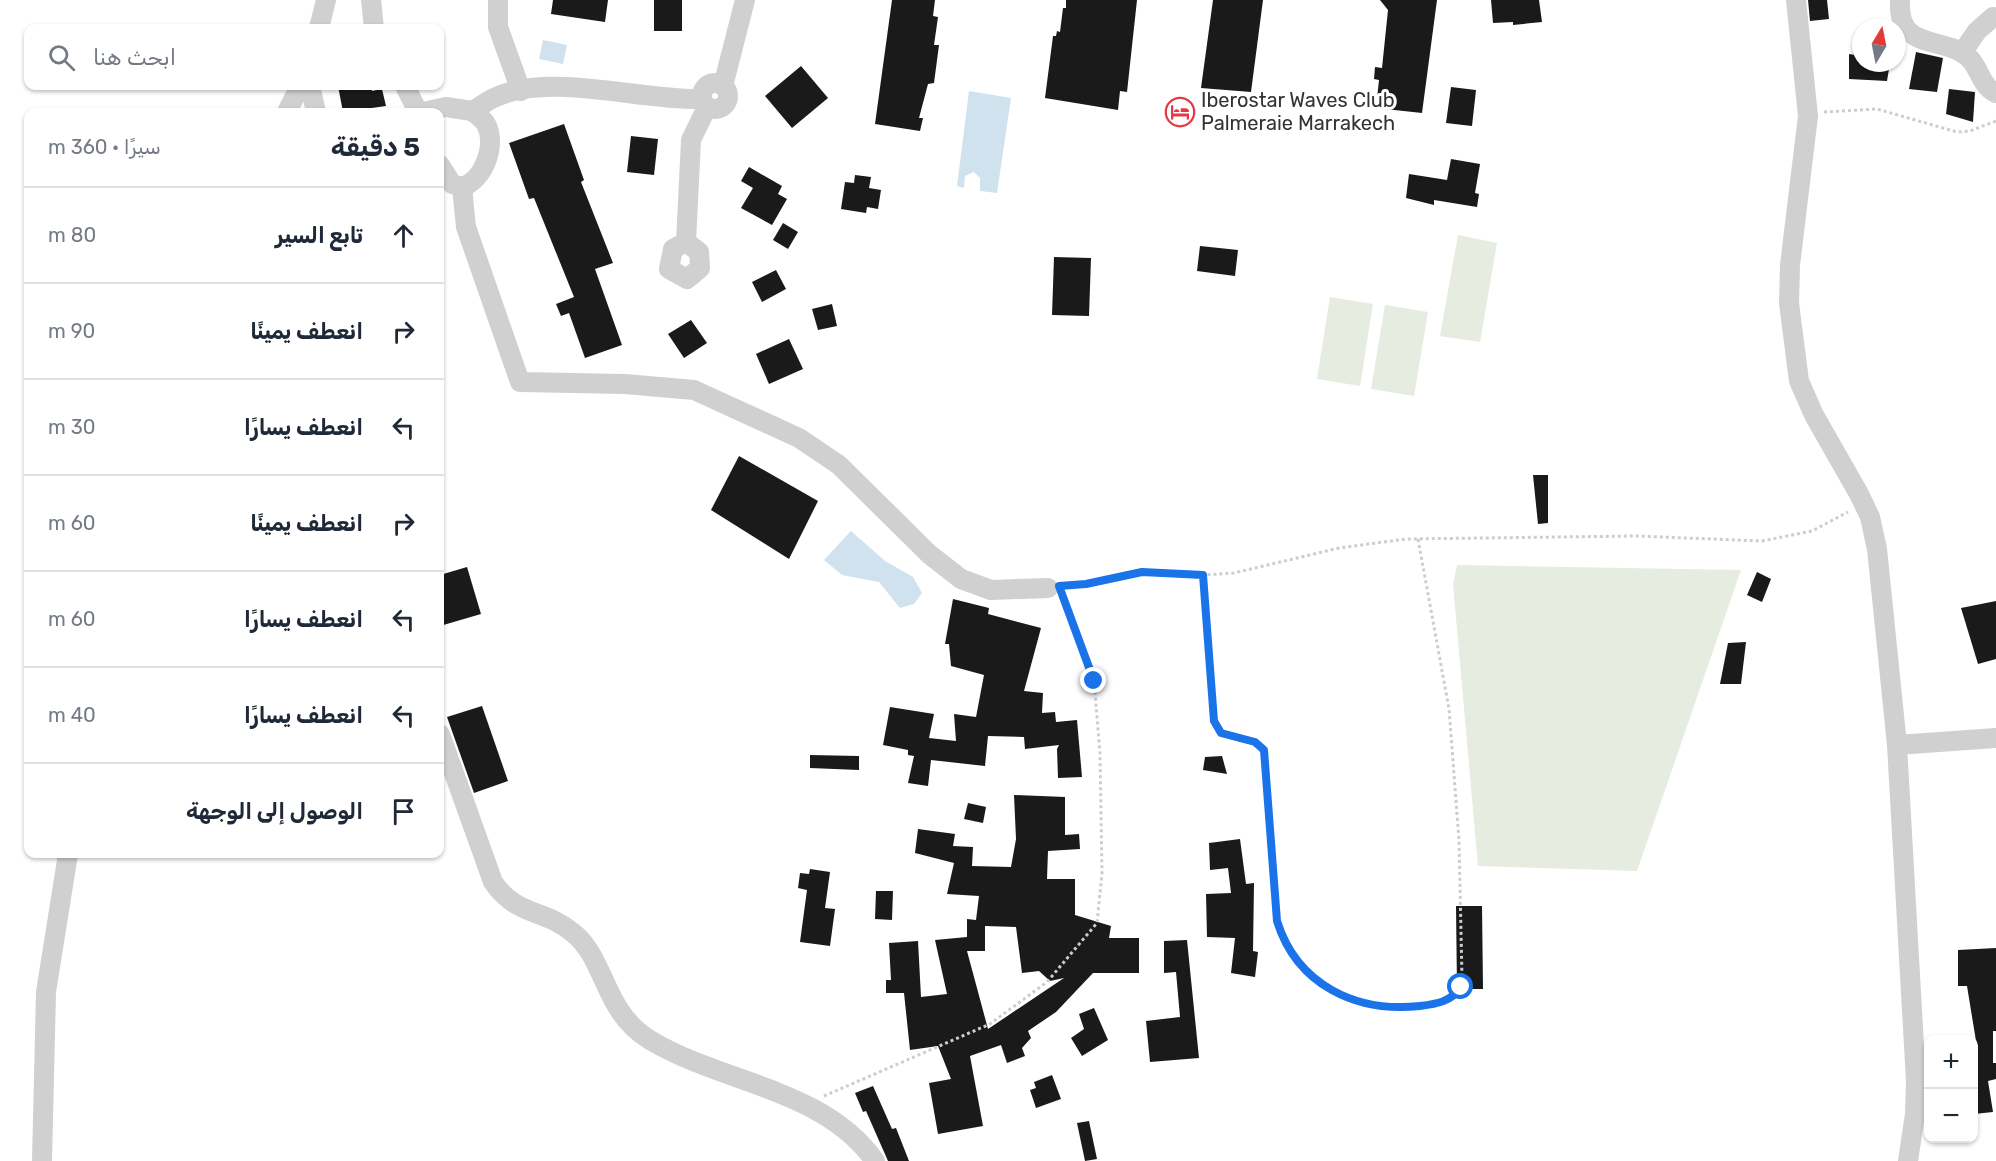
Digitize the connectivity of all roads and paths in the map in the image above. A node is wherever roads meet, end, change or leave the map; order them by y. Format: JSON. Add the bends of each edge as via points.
{"nodes":[{"id":1,"x":326,"y":0,"type":"edge"},
{"id":2,"x":371,"y":0,"type":"edge"},
{"id":3,"x":498,"y":0,"type":"edge"},
{"id":4,"x":745,"y":0,"type":"edge"},
{"id":5,"x":1796,"y":0,"type":"edge"},
{"id":6,"x":1900,"y":0,"type":"edge"},
{"id":7,"x":1992,"y":13,"type":"edge"},
{"id":8,"x":320,"y":24,"type":"edge"},
{"id":9,"x":374,"y":24,"type":"edge"},
{"id":10,"x":1962,"y":53,"type":"junction"},
{"id":11,"x":298,"y":90,"type":"edge"},
{"id":12,"x":311,"y":90,"type":"edge"},
{"id":13,"x":407,"y":90,"type":"edge"},
{"id":14,"x":520,"y":91,"type":"junction"},
{"id":15,"x":1996,"y":93,"type":"edge"},
{"id":16,"x":705,"y":103,"type":"junction"},
{"id":17,"x":289,"y":108,"type":"edge"},
{"id":18,"x":314,"y":108,"type":"edge"},
{"id":19,"x":418,"y":108,"type":"edge"},
{"id":20,"x":441,"y":108,"type":"edge"},
{"id":21,"x":472,"y":111,"type":"junction"},
{"id":22,"x":1808,"y":116,"type":"junction"},
{"id":23,"x":1996,"y":121,"type":"edge"},
{"id":24,"x":444,"y":171,"type":"edge"},
{"id":25,"x":462,"y":187,"type":"junction"},
{"id":26,"x":686,"y":242,"type":"dead end"},
{"id":27,"x":1864,"y":504,"type":"junction"},
{"id":28,"x":1418,"y":539,"type":"junction"},
{"id":29,"x":1203,"y":575,"type":"junction"},
{"id":30,"x":1048,"y":588,"type":"dead end"},
{"id":31,"x":1996,"y":738,"type":"edge"},
{"id":32,"x":444,"y":745,"type":"edge"},
{"id":33,"x":1897,"y":745,"type":"junction"},
{"id":34,"x":67,"y":858,"type":"edge"},
{"id":35,"x":805,"y":1104,"type":"junction"},
{"id":36,"x":42,"y":1161,"type":"edge"},
{"id":37,"x":875,"y":1161,"type":"edge"},
{"id":38,"x":1908,"y":1161,"type":"edge"}],
"edges":[{"from":1,"to":8,"type":"street"},
{"from":2,"to":9,"type":"street"},
{"from":3,"to":14,"type":"street","via":[[498,27]]},
{"from":4,"to":16,"type":"street","via":[[723,86],[728,94],[726,104],[717,109]]},
{"from":5,"to":22,"type":"street"},
{"from":6,"to":10,"type":"street","via":[[1902,20],[1913,35]]},
{"from":7,"to":10,"type":"street"},
{"from":10,"to":15,"type":"street","via":[[1972,60],[1986,86]]},
{"from":11,"to":17,"type":"street"},
{"from":12,"to":18,"type":"street"},
{"from":13,"to":19,"type":"street"},
{"from":14,"to":16,"type":"street","via":[[554,87]]},
{"from":14,"to":21,"type":"street","via":[[496,96]]},
{"from":16,"to":26,"type":"street","via":[[691,140]]},
{"from":20,"to":21,"type":"street"},
{"from":21,"to":25,"type":"street","via":[[484,121],[490,146],[476,180]]},
{"from":22,"to":23,"type":"path","via":[[1832,110],[1877,109],[1957,132]]},
{"from":22,"to":27,"type":"street","via":[[1790,265],[1789,303],[1796,363],[1799,381],[1814,415]]},
{"from":24,"to":25,"type":"street","via":[[452,184]]},
{"from":25,"to":30,"type":"street","via":[[466,227],[520,382],[694,390],[799,438],[839,465],[929,554],[961,579],[991,591]]},
{"from":27,"to":28,"type":"path","via":[[1812,531],[1762,540],[1636,536]]},
{"from":27,"to":33,"type":"street","via":[[1877,549]]},
{"from":28,"to":29,"type":"path","via":[[1339,548],[1234,573]]},
{"from":28,"to":29,"type":"path","via":[[1449,709],[1459,840],[1462,978],[1456,994],[1439,1004],[1367,1005],[1339,994],[1296,962],[1284,943],[1276,905],[1266,757],[1260,744],[1221,733],[1214,721]]},
{"from":29,"to":35,"type":"path","via":[[1142,572],[1059,586],[1094,681],[1102,873],[1097,923],[1047,982],[990,1024]]},
{"from":31,"to":33,"type":"street"},
{"from":32,"to":35,"type":"street","via":[[493,882],[505,898],[565,927],[581,940],[629,1026],[677,1054]]},
{"from":33,"to":38,"type":"street","via":[[1916,1081]]},
{"from":34,"to":36,"type":"street","via":[[46,992]]},
{"from":35,"to":37,"type":"street","via":[[855,1137]]}]}
